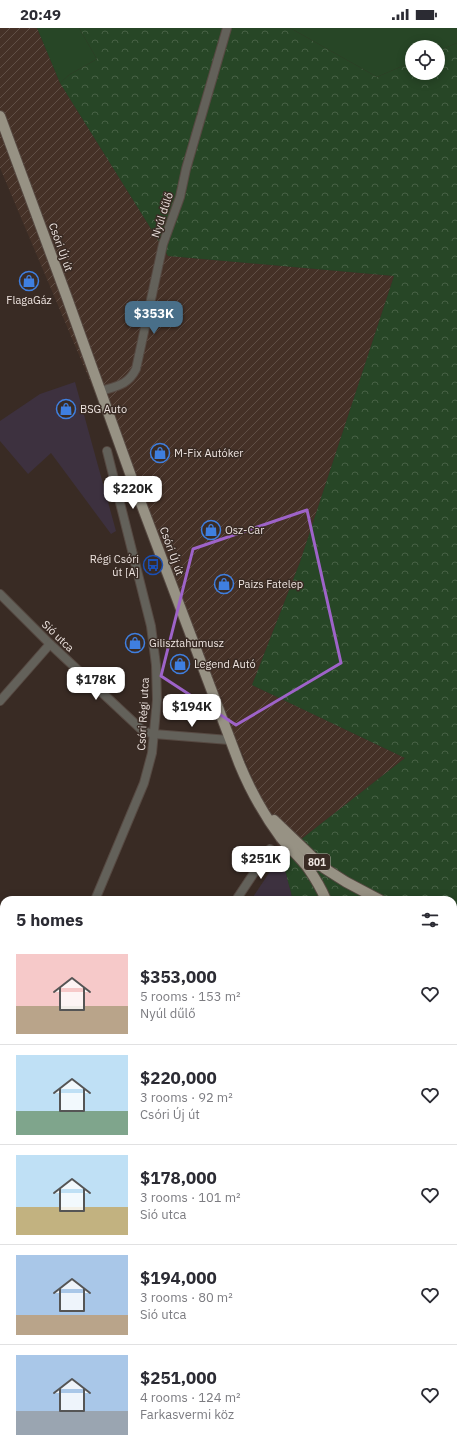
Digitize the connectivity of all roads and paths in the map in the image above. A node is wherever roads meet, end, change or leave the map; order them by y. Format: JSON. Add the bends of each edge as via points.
{"nodes":[{"id":1,"x":227,"y":28,"type":"edge"},
{"id":2,"x":0,"y":116,"type":"edge"},
{"id":3,"x":101,"y":391,"type":"junction"},
{"id":4,"x":107,"y":451,"type":"dead end"},
{"id":5,"x":0,"y":594,"type":"edge"},
{"id":6,"x":50,"y":644,"type":"junction"},
{"id":7,"x":0,"y":701,"type":"edge"},
{"id":8,"x":154,"y":734,"type":"junction"},
{"id":9,"x":229,"y":740,"type":"junction"},
{"id":10,"x":263,"y":811,"type":"junction"},
{"id":11,"x":270,"y":848,"type":"dead end"},
{"id":12,"x":97,"y":896,"type":"edge"},
{"id":13,"x":239,"y":896,"type":"edge"},
{"id":14,"x":324,"y":896,"type":"edge"},
{"id":15,"x":372,"y":896,"type":"edge"}],
"edges":[{"from":1,"to":3,"type":"street","name":"Nyúl dűlő","via":[[180,197],[164,244],[136,369],[126,382]]},
{"from":2,"to":3,"type":"main road","name":"Csóri Új út","number":"801"},
{"from":3,"to":9,"type":"main road","name":"Csóri Új út","number":"801"},
{"from":4,"to":8,"type":"street","name":"Csóri Régi utca","via":[[154,640],[157,683]]},
{"from":5,"to":6,"type":"street","name":"Sió utca"},
{"from":6,"to":7,"type":"street"},
{"from":6,"to":8,"type":"street","name":"Sió utca","via":[[143,731]]},
{"from":8,"to":9,"type":"street","name":"Sió utca"},
{"from":8,"to":12,"type":"street","name":"Csóri Régi utca","via":[[152,754],[144,783]]},
{"from":9,"to":10,"type":"main road","name":"Csóri Új út","number":"801"},
{"from":10,"to":14,"type":"main road","number":"801","via":[[282,839],[307,867]]},
{"from":10,"to":15,"type":"main road","number":"801","via":[[324,868]]},
{"from":11,"to":13,"type":"street"}]}
